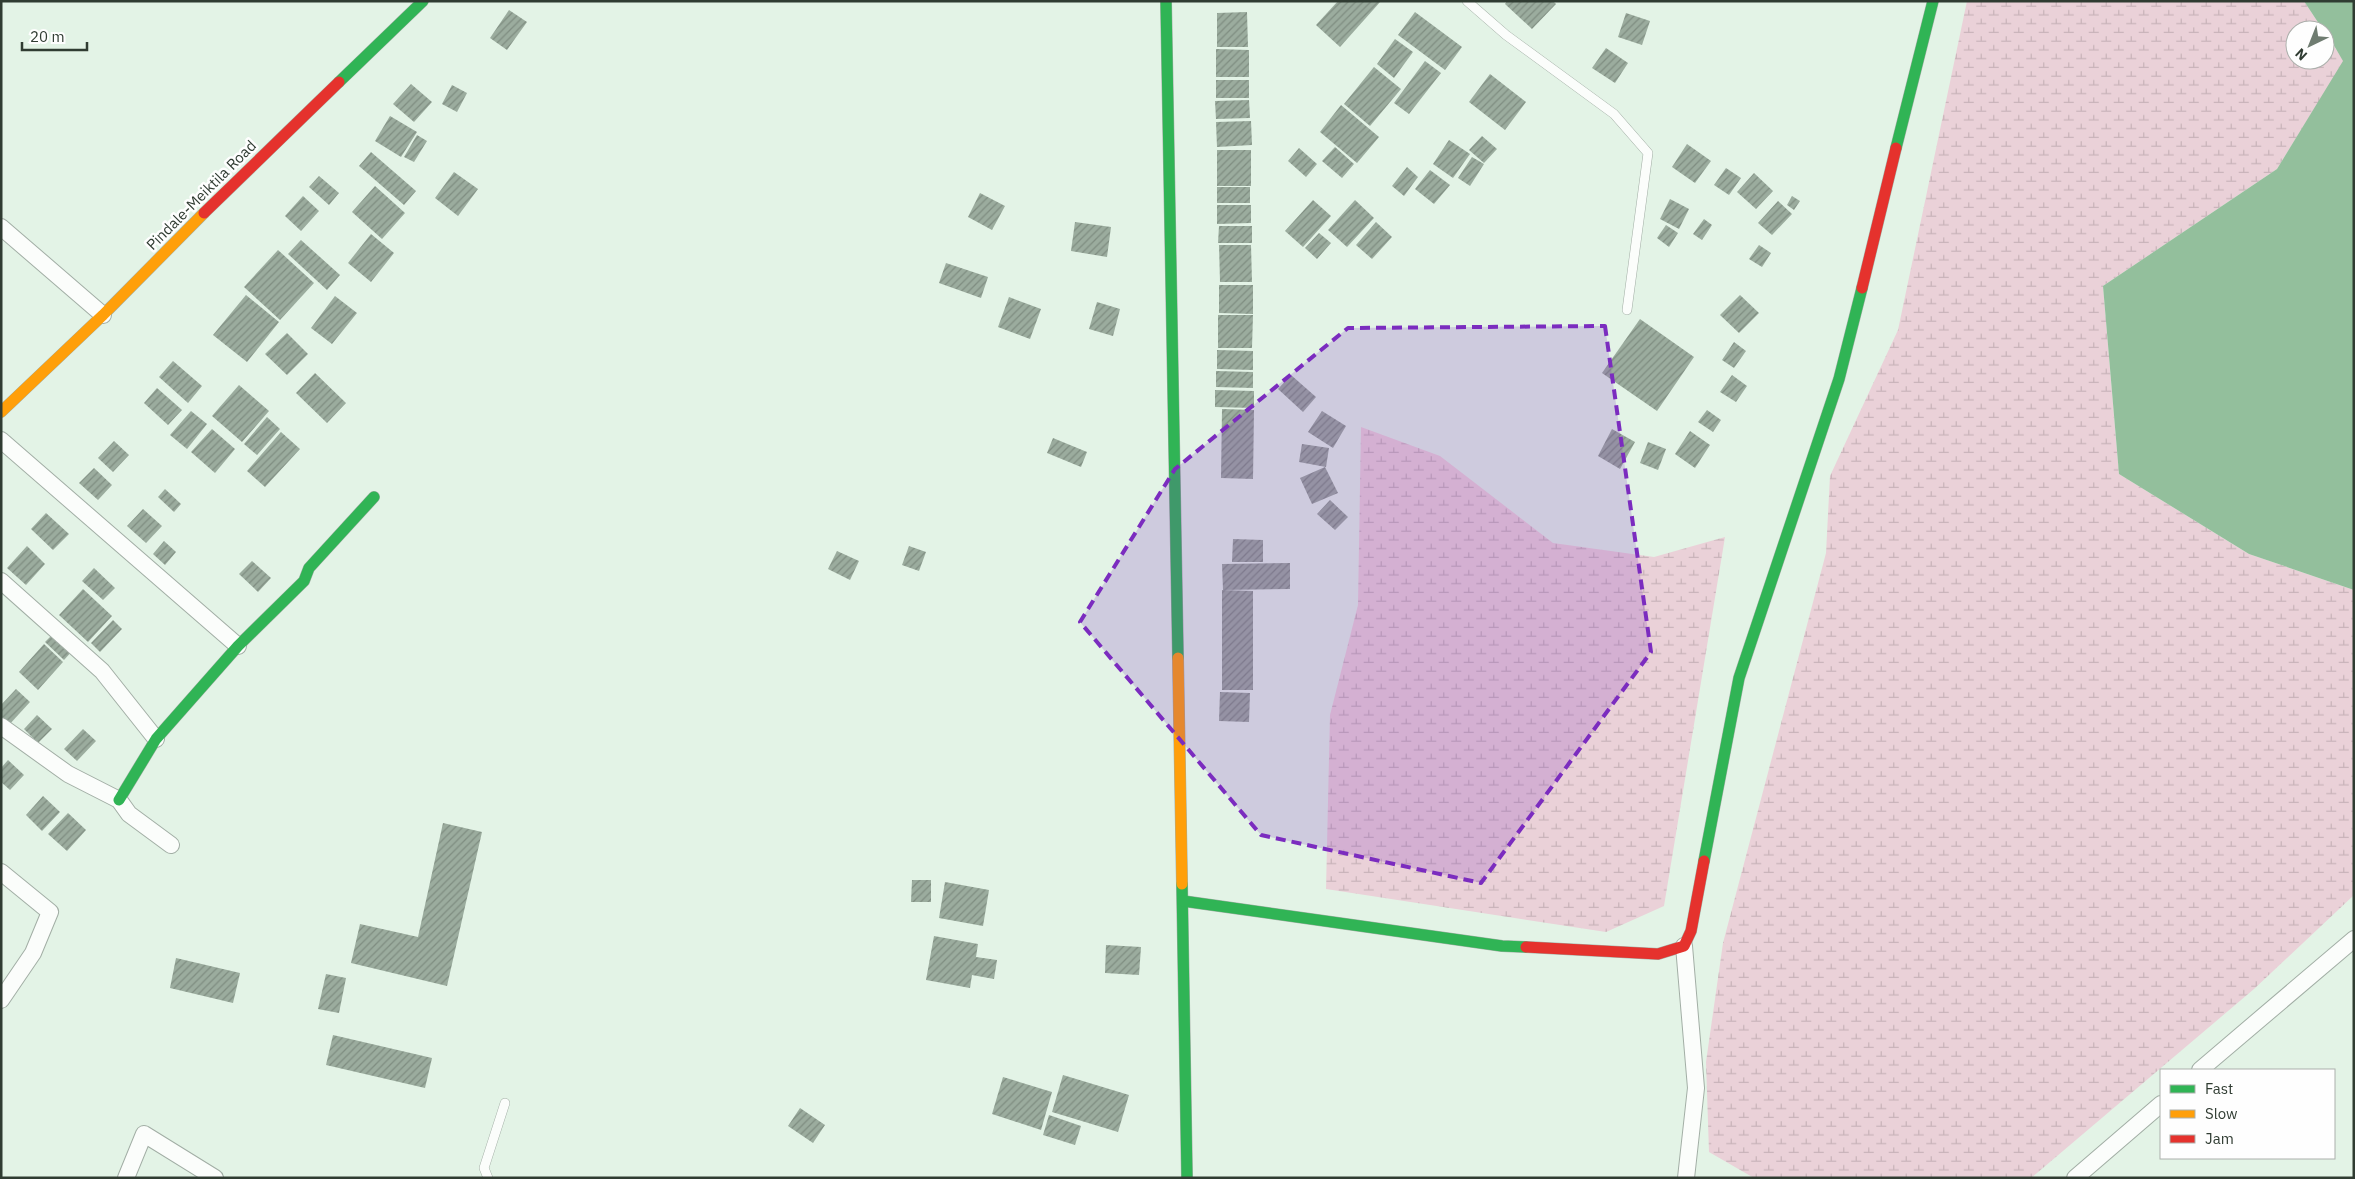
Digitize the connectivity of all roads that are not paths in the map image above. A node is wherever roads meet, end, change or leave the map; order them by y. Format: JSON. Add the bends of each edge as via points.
{"nodes":[{"id":1,"x":424,"y":1,"type":"edge"},
{"id":2,"x":1166,"y":1,"type":"edge"},
{"id":3,"x":1467,"y":1,"type":"edge"},
{"id":4,"x":1933,"y":1,"type":"edge"},
{"id":5,"x":1,"y":227,"type":"edge"},
{"id":6,"x":1627,"y":310,"type":"dead end"},
{"id":7,"x":103,"y":315,"type":"junction"},
{"id":8,"x":1,"y":412,"type":"edge"},
{"id":9,"x":1,"y":440,"type":"edge"},
{"id":10,"x":374,"y":497,"type":"dead end"},
{"id":11,"x":1,"y":581,"type":"edge"},
{"id":12,"x":238,"y":646,"type":"junction"},
{"id":13,"x":1,"y":726,"type":"edge"},
{"id":14,"x":156,"y":739,"type":"junction"},
{"id":15,"x":120,"y":800,"type":"junction"},
{"id":16,"x":171,"y":845,"type":"dead end"},
{"id":17,"x":1,"y":872,"type":"edge"},
{"id":18,"x":1183,"y":901,"type":"junction"},
{"id":19,"x":2354,"y":939,"type":"edge"},
{"id":20,"x":1684,"y":946,"type":"junction"},
{"id":21,"x":1,"y":1000,"type":"edge"},
{"id":22,"x":2201,"y":1069,"type":"edge"},
{"id":23,"x":505,"y":1103,"type":"dead end"},
{"id":24,"x":2160,"y":1105,"type":"edge"},
{"id":25,"x":126,"y":1178,"type":"edge"},
{"id":26,"x":215,"y":1178,"type":"edge"},
{"id":27,"x":488,"y":1178,"type":"edge"},
{"id":28,"x":1187,"y":1178,"type":"edge"},
{"id":29,"x":1686,"y":1178,"type":"edge"},
{"id":30,"x":2075,"y":1178,"type":"edge"}],
"edges":[{"from":1,"to":7,"type":"street","name":"Pindale-Meiktila Road","via":[[261,156]]},
{"from":2,"to":18,"type":"street"},
{"from":3,"to":6,"type":"lane","via":[[1506,35],[1614,114],[1648,153]]},
{"from":4,"to":20,"type":"street","via":[[1839,379],[1739,678],[1691,932]]},
{"from":5,"to":7,"type":"street"},
{"from":7,"to":8,"type":"street","name":"Pindale-Meiktila Road"},
{"from":9,"to":12,"type":"street"},
{"from":10,"to":12,"type":"street","via":[[308,568],[304,581]]},
{"from":11,"to":14,"type":"street","via":[[102,671]]},
{"from":12,"to":14,"type":"street"},
{"from":13,"to":15,"type":"street","via":[[68,774]]},
{"from":14,"to":15,"type":"street"},
{"from":15,"to":16,"type":"street","via":[[130,814]]},
{"from":17,"to":21,"type":"street","via":[[50,912],[33,953]]},
{"from":18,"to":20,"type":"street","via":[[1502,946],[1658,954]]},
{"from":18,"to":28,"type":"street"},
{"from":19,"to":22,"type":"street"},
{"from":20,"to":29,"type":"street","via":[[1696,1088]]},
{"from":23,"to":27,"type":"lane","via":[[484,1168]]},
{"from":24,"to":30,"type":"street"},
{"from":25,"to":26,"type":"street","via":[[144,1134]]}]}
